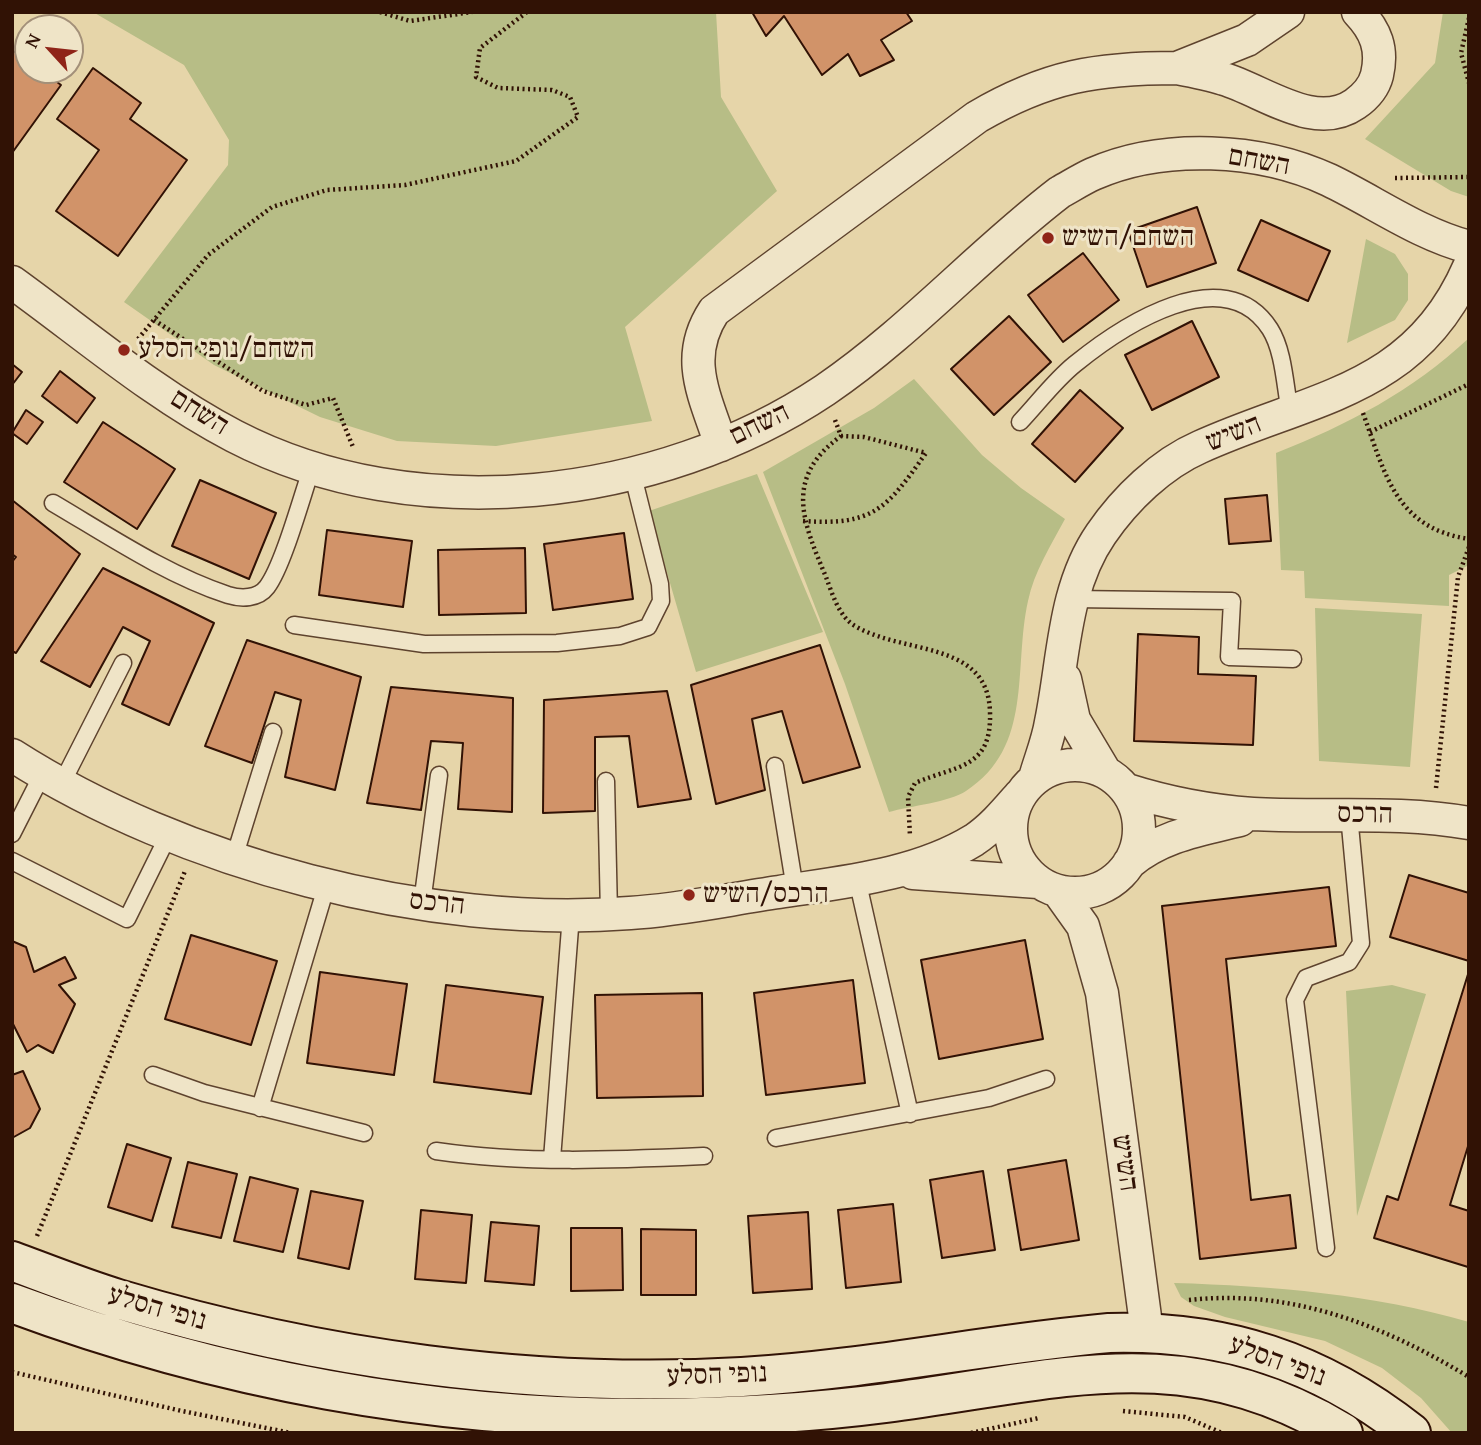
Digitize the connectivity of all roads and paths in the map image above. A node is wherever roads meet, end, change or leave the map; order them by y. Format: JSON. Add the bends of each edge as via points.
{"nodes":[{"id":1,"x":380,"y":12,"type":"edge"},
{"id":2,"x":472,"y":12,"type":"edge"},
{"id":3,"x":527,"y":12,"type":"edge"},
{"id":4,"x":1288,"y":12,"type":"edge"},
{"id":5,"x":1358,"y":12,"type":"edge"},
{"id":6,"x":1469,"y":18,"type":"edge"},
{"id":7,"x":1177,"y":68,"type":"junction"},
{"id":8,"x":1469,"y":83,"type":"edge"},
{"id":9,"x":1469,"y":247,"type":"edge"},
{"id":10,"x":1469,"y":267,"type":"edge"},
{"id":11,"x":12,"y":282,"type":"edge"},
{"id":12,"x":154,"y":320,"type":"junction"},
{"id":13,"x":120,"y":360,"type":"junction"},
{"id":14,"x":1469,"y":384,"type":"edge"},
{"id":15,"x":1354,"y":387,"type":"junction"},
{"id":16,"x":825,"y":390,"type":"junction"},
{"id":17,"x":1290,"y":412,"type":"junction"},
{"id":18,"x":1020,"y":422,"type":"dead end"},
{"id":19,"x":1370,"y":432,"type":"junction"},
{"id":20,"x":841,"y":436,"type":"junction"},
{"id":21,"x":721,"y":445,"type":"junction"},
{"id":22,"x":312,"y":467,"type":"junction"},
{"id":23,"x":633,"y":476,"type":"junction"},
{"id":24,"x":366,"y":481,"type":"junction"},
{"id":25,"x":53,"y":503,"type":"dead end"},
{"id":26,"x":803,"y":521,"type":"junction"},
{"id":27,"x":1469,"y":539,"type":"edge"},
{"id":28,"x":1469,"y":547,"type":"edge"},
{"id":29,"x":1072,"y":599,"type":"junction"},
{"id":30,"x":294,"y":625,"type":"dead end"},
{"id":31,"x":1063,"y":656,"type":"junction"},
{"id":32,"x":1293,"y":659,"type":"dead end"},
{"id":33,"x":122,"y":663,"type":"dead end"},
{"id":34,"x":273,"y":732,"type":"dead end"},
{"id":35,"x":12,"y":755,"type":"edge"},
{"id":36,"x":775,"y":766,"type":"dead end"},
{"id":37,"x":439,"y":775,"type":"dead end"},
{"id":38,"x":52,"y":778,"type":"junction"},
{"id":39,"x":606,"y":781,"type":"dead end"},
{"id":40,"x":1116,"y":781,"type":"junction"},
{"id":41,"x":1028,"y":787,"type":"junction"},
{"id":42,"x":1262,"y":814,"type":"junction"},
{"id":43,"x":1349,"y":815,"type":"junction"},
{"id":44,"x":1433,"y":817,"type":"junction"},
{"id":45,"x":1469,"y":823,"type":"edge"},
{"id":46,"x":12,"y":834,"type":"edge"},
{"id":47,"x":182,"y":839,"type":"junction"},
{"id":48,"x":234,"y":858,"type":"junction"},
{"id":49,"x":12,"y":861,"type":"edge"},
{"id":50,"x":900,"y":869,"type":"junction"},
{"id":51,"x":1121,"y":872,"type":"junction"},
{"id":52,"x":857,"y":879,"type":"junction"},
{"id":53,"x":327,"y":884,"type":"junction"},
{"id":54,"x":1048,"y":887,"type":"junction"},
{"id":55,"x":795,"y":889,"type":"junction"},
{"id":56,"x":422,"y":903,"type":"junction"},
{"id":57,"x":609,"y":914,"type":"junction"},
{"id":58,"x":571,"y":915,"type":"junction"},
{"id":59,"x":1102,"y":993,"type":"junction"},
{"id":60,"x":153,"y":1075,"type":"dead end"},
{"id":61,"x":1046,"y":1079,"type":"dead end"},
{"id":62,"x":260,"y":1108,"type":"junction"},
{"id":63,"x":910,"y":1114,"type":"junction"},
{"id":64,"x":364,"y":1133,"type":"dead end"},
{"id":65,"x":776,"y":1138,"type":"dead end"},
{"id":66,"x":436,"y":1151,"type":"dead end"},
{"id":67,"x":704,"y":1156,"type":"dead end"},
{"id":68,"x":552,"y":1159,"type":"junction"},
{"id":69,"x":1326,"y":1248,"type":"dead end"},
{"id":70,"x":19,"y":1263,"type":"edge"},
{"id":71,"x":12,"y":1303,"type":"edge"},
{"id":72,"x":1145,"y":1318,"type":"junction"},
{"id":73,"x":12,"y":1372,"type":"edge"},
{"id":74,"x":1469,"y":1377,"type":"edge"},
{"id":75,"x":1116,"y":1410,"type":"dead end"},
{"id":76,"x":1049,"y":1416,"type":"dead end"},
{"id":77,"x":291,"y":1433,"type":"edge"},
{"id":78,"x":971,"y":1433,"type":"edge"},
{"id":79,"x":1222,"y":1433,"type":"edge"},
{"id":80,"x":1343,"y":1433,"type":"edge"},
{"id":81,"x":1411,"y":1433,"type":"edge"}],
"edges":[{"from":1,"to":2,"type":"path","via":[[410,21]]},
{"from":3,"to":12,"type":"path","via":[[480,48],[476,77],[498,88],[552,90],[570,97],[578,117],[516,161],[405,186],[327,190],[272,206],[208,255]]},
{"from":4,"to":7,"type":"street","via":[[1247,40]]},
{"from":5,"to":7,"type":"street","via":[[1379,44],[1380,64],[1370,89],[1348,109],[1310,113],[1226,79]]},
{"from":6,"to":8,"type":"path","via":[[1461,52]]},
{"from":7,"to":21,"type":"street","via":[[1117,68],[1018,94],[977,117],[714,311],[702,329],[698,373]]},
{"from":9,"to":16,"type":"street","name":"השחם","via":[[1292,165],[1212,154],[1133,162],[1093,174],[1060,192],[888,342]]},
{"from":10,"to":15,"type":"street","name":"השיש","via":[[1433,329],[1398,361]]},
{"from":11,"to":13,"type":"street","name":"השחם"},
{"from":12,"to":13,"type":"path"},
{"from":12,"to":24,"type":"path","via":[[263,391],[306,405],[333,398]]},
{"from":13,"to":22,"type":"street","name":"השחם","via":[[200,417],[282,458]]},
{"from":14,"to":19,"type":"path"},
{"from":15,"to":17,"type":"street","name":"השיש"},
{"from":15,"to":19,"type":"path"},
{"from":16,"to":20,"type":"path"},
{"from":16,"to":21,"type":"street","name":"השחם"},
{"from":17,"to":18,"type":"lane","via":[[1270,330],[1234,298],[1205,296],[1161,311],[1110,337],[1073,365]]},
{"from":17,"to":29,"type":"street","name":"השיש","via":[[1198,447],[1163,469],[1131,497],[1101,534],[1080,571]]},
{"from":19,"to":27,"type":"path","via":[[1399,503],[1447,536]]},
{"from":20,"to":26,"type":"path","via":[[828,445],[804,483]]},
{"from":20,"to":26,"type":"path","via":[[886,441],[926,453],[898,492],[872,514],[838,523]]},
{"from":21,"to":23,"type":"street","name":"השחם"},
{"from":22,"to":24,"type":"street","name":"השחם"},
{"from":22,"to":25,"type":"lane","via":[[275,571],[266,589],[253,597],[230,596],[185,576]]},
{"from":23,"to":24,"type":"street","name":"השחם","via":[[563,486],[464,491]]},
{"from":23,"to":30,"type":"lane","via":[[660,584],[661,601],[648,627],[620,636],[557,643],[425,644]]},
{"from":26,"to":50,"type":"path","via":[[836,604],[852,625],[977,670],[990,692],[991,735],[983,752],[969,763],[915,783],[908,797]]},
{"from":28,"to":44,"type":"path","via":[[1458,577]]},
{"from":29,"to":31,"type":"street","name":"השיש"},
{"from":29,"to":32,"type":"lane","via":[[1232,601],[1229,657]]},
{"from":31,"to":40,"type":"street","name":"השיש","via":[[1074,720]]},
{"from":31,"to":41,"type":"street","name":"השיש","via":[[1051,726]]},
{"from":33,"to":38,"type":"lane"},
{"from":34,"to":48,"type":"lane"},
{"from":35,"to":38,"type":"street","name":"הרכס"},
{"from":36,"to":55,"type":"lane"},
{"from":37,"to":56,"type":"lane"},
{"from":38,"to":46,"type":"lane"},
{"from":38,"to":47,"type":"street","name":"הרכס"},
{"from":39,"to":57,"type":"lane"},
{"from":40,"to":41,"type":"street","via":[[1069,765],[1051,769]]},
{"from":40,"to":42,"type":"street","name":"הרכס","via":[[1170,803]]},
{"from":40,"to":51,"type":"street","via":[[1136,807],[1139,826],[1137,846]]},
{"from":41,"to":50,"type":"street","name":"הרכס","via":[[975,839],[939,858]]},
{"from":41,"to":54,"type":"street","via":[[1013,813],[1012,842],[1024,869]]},
{"from":42,"to":43,"type":"street","name":"הרכס"},
{"from":42,"to":51,"type":"street","name":"הרכס","via":[[1148,846]]},
{"from":43,"to":44,"type":"street","name":"הרכס"},
{"from":43,"to":69,"type":"lane","via":[[1361,943],[1349,962],[1306,978],[1295,1000]]},
{"from":44,"to":45,"type":"street","name":"הרכס"},
{"from":47,"to":48,"type":"street","name":"הרכס"},
{"from":47,"to":49,"type":"lane","via":[[127,919]]},
{"from":47,"to":70,"type":"path"},
{"from":48,"to":53,"type":"street","name":"הרכס"},
{"from":50,"to":52,"type":"street","name":"הרכס"},
{"from":50,"to":54,"type":"street","name":"הרכס"},
{"from":51,"to":54,"type":"street","via":[[1097,890],[1077,894]]},
{"from":51,"to":59,"type":"street","name":"השיש","via":[[1103,928]]},
{"from":52,"to":55,"type":"street","name":"הרכס"},
{"from":52,"to":63,"type":"lane"},
{"from":53,"to":56,"type":"street","name":"הרכס"},
{"from":53,"to":62,"type":"lane"},
{"from":54,"to":59,"type":"street","name":"השיש","via":[[1083,926]]},
{"from":55,"to":57,"type":"street","name":"הרכס"},
{"from":56,"to":58,"type":"street","name":"הרכס"},
{"from":57,"to":58,"type":"street","name":"הרכס"},
{"from":58,"to":68,"type":"lane"},
{"from":59,"to":72,"type":"street","name":"השיש"},
{"from":60,"to":62,"type":"lane"},
{"from":61,"to":63,"type":"lane","via":[[989,1098]]},
{"from":62,"to":64,"type":"lane"},
{"from":63,"to":65,"type":"lane"},
{"from":66,"to":68,"type":"lane","via":[[491,1159]]},
{"from":67,"to":68,"type":"lane"},
{"from":70,"to":72,"type":"street","name":"נופי הסלע","via":[[114,1298],[287,1343],[466,1370],[594,1378],[803,1372],[1048,1339]]},
{"from":71,"to":80,"type":"street","name":"נופי הסלע","via":[[103,1336],[267,1378],[462,1409],[593,1418],[742,1416],[887,1403],[1052,1378],[1146,1372],[1223,1381],[1253,1390]]},
{"from":72,"to":74,"type":"path","via":[[1219,1297],[1256,1296],[1365,1324]]},
{"from":72,"to":81,"type":"street","name":"נופי הסלע","via":[[1300,1364],[1371,1404]]},
{"from":73,"to":77,"type":"path"},
{"from":75,"to":79,"type":"path","via":[[1185,1417]]},
{"from":76,"to":78,"type":"path"}]}
